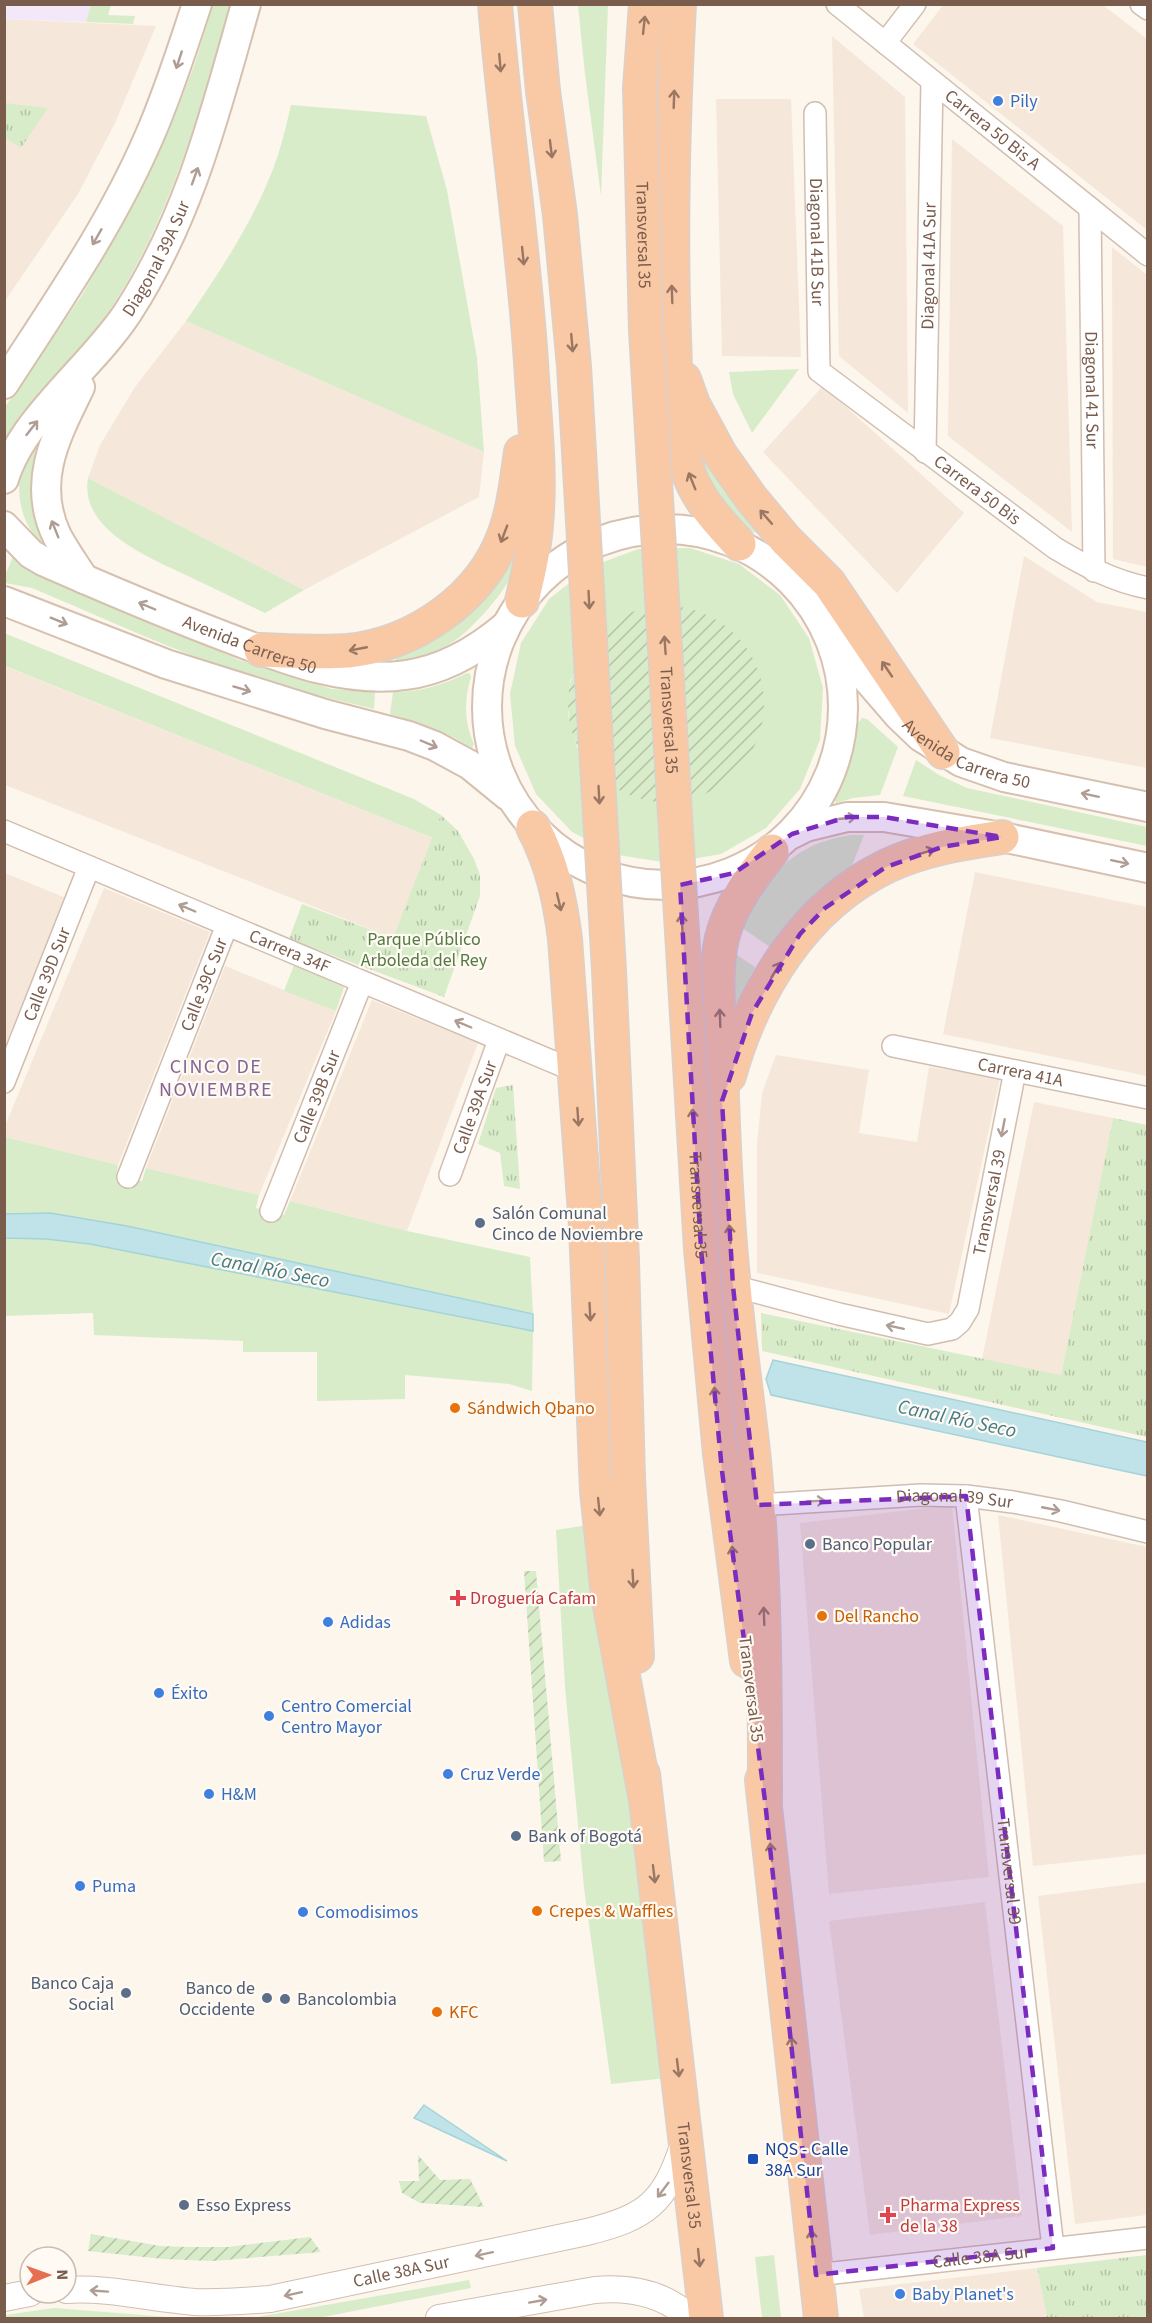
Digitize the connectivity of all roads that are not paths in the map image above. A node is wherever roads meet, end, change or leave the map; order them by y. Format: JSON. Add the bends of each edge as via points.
{"nodes":[{"id":1,"x":197,"y":4,"type":"edge"},
{"id":2,"x":246,"y":4,"type":"edge"},
{"id":3,"x":495,"y":4,"type":"edge"},
{"id":4,"x":535,"y":4,"type":"edge"},
{"id":5,"x":646,"y":4,"type":"edge"},
{"id":6,"x":679,"y":4,"type":"edge"},
{"id":7,"x":837,"y":4,"type":"edge"},
{"id":8,"x":915,"y":4,"type":"edge"},
{"id":9,"x":1141,"y":4,"type":"edge"},
{"id":10,"x":1148,"y":9,"type":"edge"},
{"id":11,"x":885,"y":43,"type":"junction"},
{"id":12,"x":932,"y":81,"type":"junction"},
{"id":13,"x":814,"y":113,"type":"dead end"},
{"id":14,"x":1090,"y":208,"type":"junction"},
{"id":15,"x":1148,"y":255,"type":"edge"},
{"id":16,"x":675,"y":352,"type":"junction"},
{"id":17,"x":95,"y":356,"type":"junction"},
{"id":18,"x":531,"y":360,"type":"junction"},
{"id":19,"x":819,"y":370,"type":"joint"},
{"id":20,"x":4,"y":384,"type":"edge"},
{"id":21,"x":925,"y":452,"type":"junction"},
{"id":22,"x":4,"y":479,"type":"edge"},
{"id":23,"x":4,"y":526,"type":"edge"},
{"id":24,"x":739,"y":544,"type":"junction"},
{"id":25,"x":1094,"y":571,"type":"junction"},
{"id":26,"x":84,"y":579,"type":"junction"},
{"id":27,"x":1148,"y":588,"type":"edge"},
{"id":28,"x":4,"y":601,"type":"edge"},
{"id":29,"x":515,"y":613,"type":"junction"},
{"id":30,"x":826,"y":631,"type":"junction"},
{"id":31,"x":261,"y":650,"type":"junction"},
{"id":32,"x":943,"y":752,"type":"junction"},
{"id":33,"x":513,"y":801,"type":"junction"},
{"id":34,"x":1148,"y":807,"type":"edge"},
{"id":35,"x":533,"y":827,"type":"junction"},
{"id":36,"x":4,"y":831,"type":"edge"},
{"id":37,"x":1002,"y":837,"type":"junction"},
{"id":38,"x":782,"y":842,"type":"junction"},
{"id":39,"x":90,"y":867,"type":"junction"},
{"id":40,"x":1148,"y":868,"type":"edge"},
{"id":41,"x":227,"y":925,"type":"junction"},
{"id":42,"x":362,"y":982,"type":"junction"},
{"id":43,"x":500,"y":1040,"type":"junction"},
{"id":44,"x":893,"y":1046,"type":"dead end"},
{"id":45,"x":575,"y":1071,"type":"junction"},
{"id":46,"x":1015,"y":1071,"type":"junction"},
{"id":47,"x":4,"y":1082,"type":"edge"},
{"id":48,"x":1148,"y":1098,"type":"edge"},
{"id":49,"x":722,"y":1101,"type":"junction"},
{"id":50,"x":450,"y":1175,"type":"dead end"},
{"id":51,"x":128,"y":1177,"type":"dead end"},
{"id":52,"x":271,"y":1211,"type":"dead end"},
{"id":53,"x":733,"y":1286,"type":"junction"},
{"id":54,"x":966,"y":1496,"type":"junction"},
{"id":55,"x":757,"y":1504,"type":"junction"},
{"id":56,"x":1148,"y":1532,"type":"edge"},
{"id":57,"x":645,"y":1795,"type":"junction"},
{"id":58,"x":765,"y":1801,"type":"junction"},
{"id":59,"x":686,"y":2138,"type":"junction"},
{"id":60,"x":1148,"y":2238,"type":"edge"},
{"id":61,"x":1053,"y":2248,"type":"junction"},
{"id":62,"x":816,"y":2276,"type":"junction"},
{"id":63,"x":78,"y":2291,"type":"edge"},
{"id":64,"x":439,"y":2319,"type":"edge"},
{"id":65,"x":690,"y":2319,"type":"edge"},
{"id":66,"x":706,"y":2319,"type":"edge"},
{"id":67,"x":821,"y":2319,"type":"edge"}],
"edges":[{"from":1,"to":20,"type":"main road","one_way":true,"via":[[148,139],[112,212]]},
{"from":17,"to":2,"type":"main road","name":"Diagonal 39A Sur","one_way":true,"via":[[127,314],[173,231],[204,152]]},
{"from":3,"to":18,"type":"highway","one_way":true},
{"from":4,"to":57,"type":"highway","name":"Transversal 35","one_way":true,"bridge":true,"via":[[575,378],[609,970],[628,1478]]},
{"from":58,"to":5,"type":"highway","name":"Transversal 35","one_way":true,"bridge":true,"via":[[720,1454],[701,1249],[646,342],[640,88]]},
{"from":16,"to":6,"type":"highway","one_way":true,"via":[[672,199]]},
{"from":7,"to":11,"type":"street","name":"Carrera 50 Bis A"},
{"from":8,"to":11,"type":"street"},
{"from":9,"to":10,"type":"street"},
{"from":11,"to":12,"type":"street","name":"Carrera 50 Bis A"},
{"from":12,"to":14,"type":"street","name":"Carrera 50 Bis A"},
{"from":12,"to":21,"type":"street","name":"Diagonal 41A Sur"},
{"from":13,"to":19,"type":"street","name":"Diagonal 41B Sur"},
{"from":14,"to":15,"type":"street","name":"Carrera 50 Bis A"},
{"from":14,"to":25,"type":"street","name":"Diagonal 41 Sur"},
{"from":24,"to":16,"type":"highway","one_way":true,"via":[[708,509],[689,474],[677,413]]},
{"from":32,"to":16,"type":"highway","one_way":true,"via":[[829,583],[758,507],[720,454],[693,404]]},
{"from":22,"to":17,"type":"main road","name":"Diagonal 39A Sur","one_way":true,"via":[[26,435]]},
{"from":26,"to":17,"type":"main road","one_way":true,"via":[[53,526],[46,478],[54,443]]},
{"from":18,"to":29,"type":"highway","via":[[536,525]]},
{"from":18,"to":31,"type":"highway","one_way":true,"via":[[511,513],[492,560],[471,589],[444,614],[380,644],[317,652]]},
{"from":19,"to":21,"type":"street","name":"Carrera 50 Bis"},
{"from":21,"to":25,"type":"street","name":"Carrera 50 Bis","via":[[1055,548]]},
{"from":23,"to":26,"type":"main road","name":"Avenida Carrera 50","via":[[31,554]]},
{"from":24,"to":29,"type":"main road","name":"Avenida Carrera 50","via":[[700,532],[661,528],[620,534],[583,549],[550,571]]},
{"from":24,"to":30,"type":"main road","name":"Avenida Carrera 50","via":[[774,566],[804,596]]},
{"from":25,"to":27,"type":"street","name":"Carrera 50 Bis"},
{"from":31,"to":26,"type":"main road","name":"Avenida Carrera 50","one_way":true},
{"from":28,"to":33,"type":"main road","one_way":true,"via":[[186,670],[418,739],[470,765]]},
{"from":29,"to":31,"type":"main road","name":"Avenida Carrera 50","via":[[480,647],[439,667],[407,675],[351,675]]},
{"from":29,"to":33,"type":"main road","via":[[492,668],[488,714],[495,759]]},
{"from":30,"to":32,"type":"main road","name":"Avenida Carrera 50","via":[[891,708]]},
{"from":30,"to":38,"type":"main road","via":[[842,692],[841,738],[831,773],[814,805]]},
{"from":34,"to":32,"type":"main road","name":"Avenida Carrera 50","one_way":true,"via":[[1004,777]]},
{"from":33,"to":35,"type":"main road"},
{"from":35,"to":38,"type":"main road","via":[[566,856],[605,876],[648,886],[692,885],[734,873]]},
{"from":35,"to":45,"type":"highway","one_way":true,"via":[[548,858],[561,910]]},
{"from":36,"to":39,"type":"street","name":"Carrera 34F"},
{"from":38,"to":37,"type":"main road","one_way":true,"via":[[806,827],[847,817],[884,817]]},
{"from":37,"to":40,"type":"main road","one_way":true},
{"from":49,"to":37,"type":"highway","one_way":true,"via":[[752,1013],[800,934],[825,908],[886,867],[942,847]]},
{"from":49,"to":38,"type":"highway","one_way":true,"via":[[718,975],[721,940],[738,899]]},
{"from":41,"to":39,"type":"street","name":"Carrera 34F","one_way":true},
{"from":39,"to":47,"type":"street","name":"Calle 39D Sur"},
{"from":41,"to":42,"type":"street","name":"Carrera 34F"},
{"from":41,"to":51,"type":"street","name":"Calle 39C Sur"},
{"from":43,"to":42,"type":"street","name":"Carrera 34F","one_way":true},
{"from":42,"to":52,"type":"street","name":"Calle 39B Sur"},
{"from":43,"to":45,"type":"street","name":"Carrera 34F"},
{"from":43,"to":50,"type":"street","name":"Calle 39A Sur"},
{"from":44,"to":46,"type":"street","name":"Carrera 41A"},
{"from":45,"to":57,"type":"highway","one_way":true,"via":[[597,1491],[608,1595]]},
{"from":46,"to":48,"type":"street","name":"Carrera 41A"},
{"from":46,"to":53,"type":"street","name":"Transversal 39","one_way":true,"via":[[968,1309],[960,1323],[952,1329],[928,1334]]},
{"from":53,"to":49,"type":"highway","one_way":true},
{"from":53,"to":55,"type":"highway"},
{"from":55,"to":54,"type":"street","name":"Diagonal 39 Sur","one_way":true},
{"from":54,"to":56,"type":"street","name":"Diagonal 39 Sur","one_way":true,"via":[[1052,1509]]},
{"from":54,"to":61,"type":"street","name":"Transversal 39"},
{"from":58,"to":55,"type":"highway","one_way":true,"via":[[765,1628]]},
{"from":57,"to":59,"type":"highway","name":"Transversal 35","one_way":true},
{"from":62,"to":58,"type":"highway","name":"Transversal 35","one_way":true},
{"from":59,"to":63,"type":"street","name":"Calle 38A Sur","one_way":true,"via":[[665,2191],[644,2212],[617,2225],[270,2299],[195,2302]]},
{"from":59,"to":66,"type":"highway","name":"Transversal 35","one_way":true},
{"from":60,"to":61,"type":"street","name":"Calle 38A Sur"},
{"from":61,"to":62,"type":"street","name":"Calle 38A Sur"},
{"from":62,"to":67,"type":"highway","name":"Transversal 35"},
{"from":64,"to":65,"type":"street","one_way":true,"via":[[615,2289],[654,2295],[681,2309]]}]}
